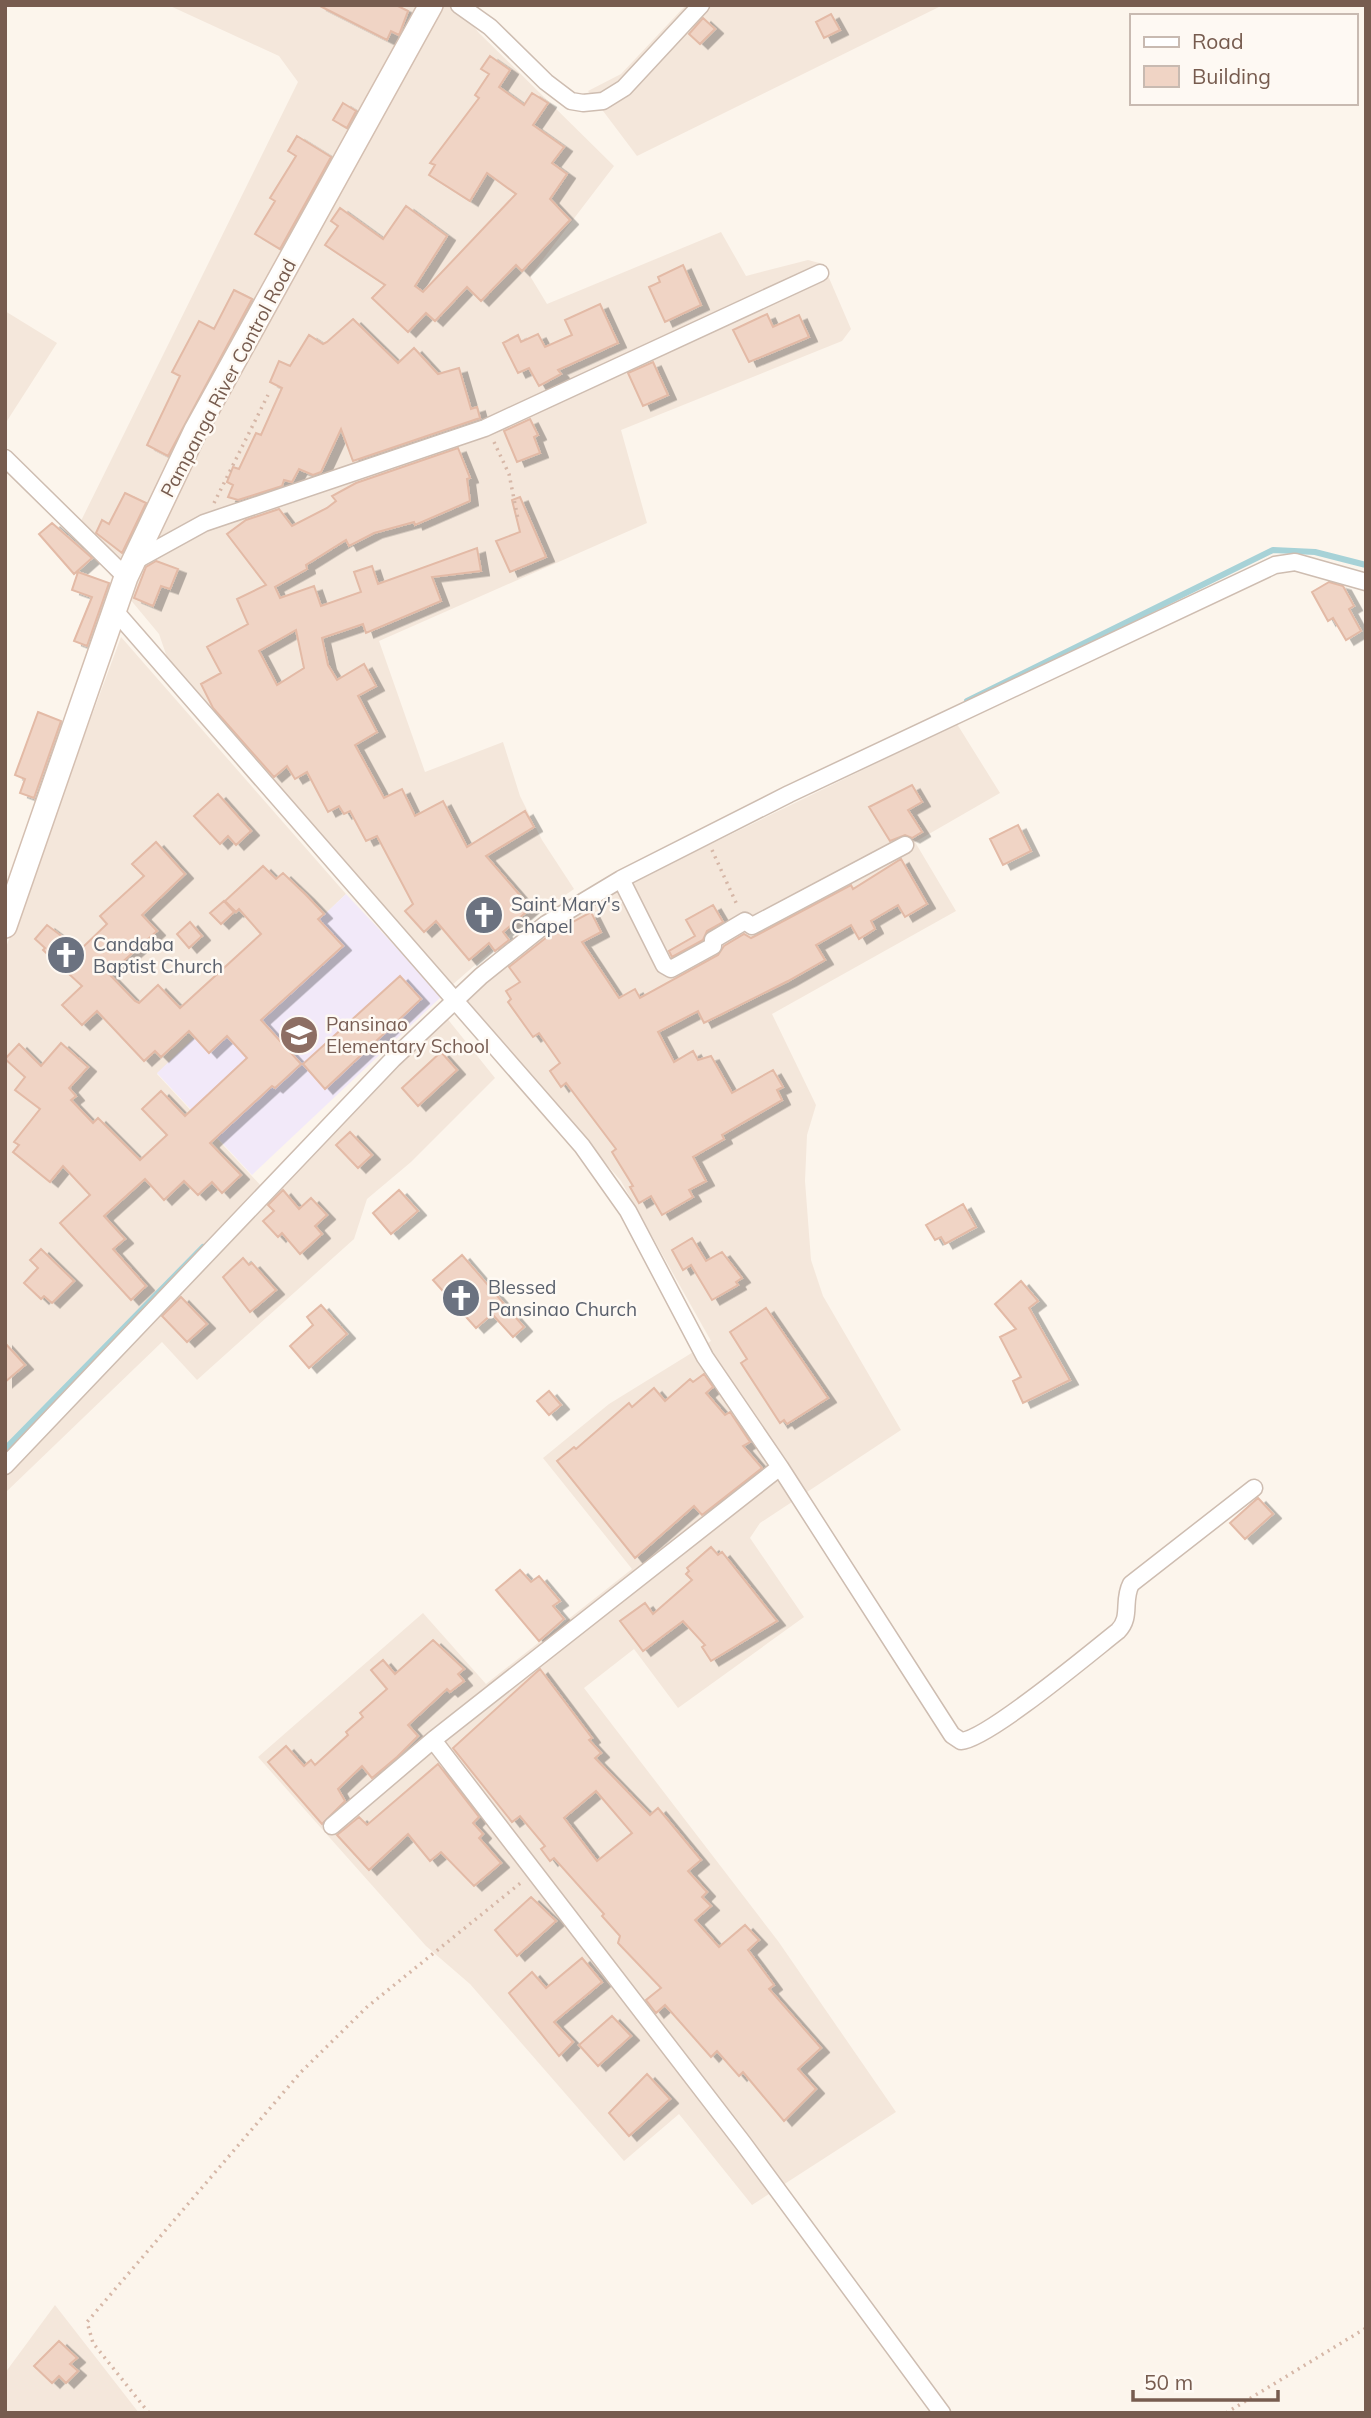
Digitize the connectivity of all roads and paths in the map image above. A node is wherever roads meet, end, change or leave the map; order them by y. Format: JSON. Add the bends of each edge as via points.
{"nodes":[{"id":1,"x":431,"y":5,"type":"edge"},
{"id":2,"x":459,"y":5,"type":"edge"},
{"id":3,"x":701,"y":5,"type":"edge"},
{"id":4,"x":820,"y":273,"type":"dead end"},
{"id":5,"x":268,"y":395,"type":"dead end"},
{"id":6,"x":485,"y":428,"type":"junction"},
{"id":7,"x":5,"y":458,"type":"edge"},
{"id":8,"x":518,"y":519,"type":"dead end"},
{"id":9,"x":204,"y":523,"type":"junction"},
{"id":10,"x":131,"y":569,"type":"junction"},
{"id":11,"x":1366,"y":582,"type":"edge"},
{"id":12,"x":116,"y":612,"type":"junction"},
{"id":13,"x":705,"y":836,"type":"junction"},
{"id":14,"x":905,"y":845,"type":"dead end"},
{"id":15,"x":621,"y":879,"type":"junction"},
{"id":16,"x":746,"y":922,"type":"junction"},
{"id":17,"x":5,"y":926,"type":"edge"},
{"id":18,"x":456,"y":1001,"type":"junction"},
{"id":19,"x":5,"y":1466,"type":"edge"},
{"id":20,"x":780,"y":1467,"type":"junction"},
{"id":21,"x":1254,"y":1488,"type":"dead end"},
{"id":22,"x":433,"y":1740,"type":"junction"},
{"id":23,"x":332,"y":1826,"type":"dead end"},
{"id":24,"x":536,"y":1871,"type":"junction"},
{"id":25,"x":1366,"y":2328,"type":"edge"},
{"id":26,"x":149,"y":2413,"type":"edge"},
{"id":27,"x":942,"y":2413,"type":"edge"},
{"id":28,"x":1226,"y":2413,"type":"edge"}],
"edges":[{"from":1,"to":10,"type":"main road","name":"Pampanga River Control Road","via":[[196,430]]},
{"from":2,"to":3,"type":"street","via":[[490,27],[571,102],[583,103],[603,101],[624,88]]},
{"from":4,"to":6,"type":"street"},
{"from":5,"to":9,"type":"path"},
{"from":6,"to":8,"type":"path","via":[[509,474]]},
{"from":6,"to":9,"type":"street"},
{"from":7,"to":10,"type":"street"},
{"from":9,"to":10,"type":"street"},
{"from":10,"to":12,"type":"main road","name":"Pampanga River Control Road"},
{"from":11,"to":13,"type":"street","via":[[1295,562],[1275,565]]},
{"from":12,"to":17,"type":"main road","name":"Pampanga River Control Road"},
{"from":12,"to":18,"type":"street"},
{"from":13,"to":15,"type":"street"},
{"from":13,"to":16,"type":"path"},
{"from":14,"to":16,"type":"street","via":[[752,926]]},
{"from":15,"to":16,"type":"street","via":[[667,969],[713,946],[713,940]]},
{"from":15,"to":18,"type":"street","via":[[510,951]]},
{"from":18,"to":19,"type":"street","via":[[310,1144]]},
{"from":18,"to":20,"type":"street","via":[[614,1188],[705,1357]]},
{"from":20,"to":21,"type":"street","via":[[952,1735],[961,1741],[993,1726],[1118,1632],[1128,1617],[1126,1600],[1131,1584]]},
{"from":20,"to":22,"type":"street"},
{"from":22,"to":23,"type":"street"},
{"from":22,"to":24,"type":"street"},
{"from":24,"to":26,"type":"path","via":[[367,2007],[301,2072],[87,2322],[93,2343]]},
{"from":24,"to":27,"type":"street"},
{"from":25,"to":28,"type":"path"}]}
